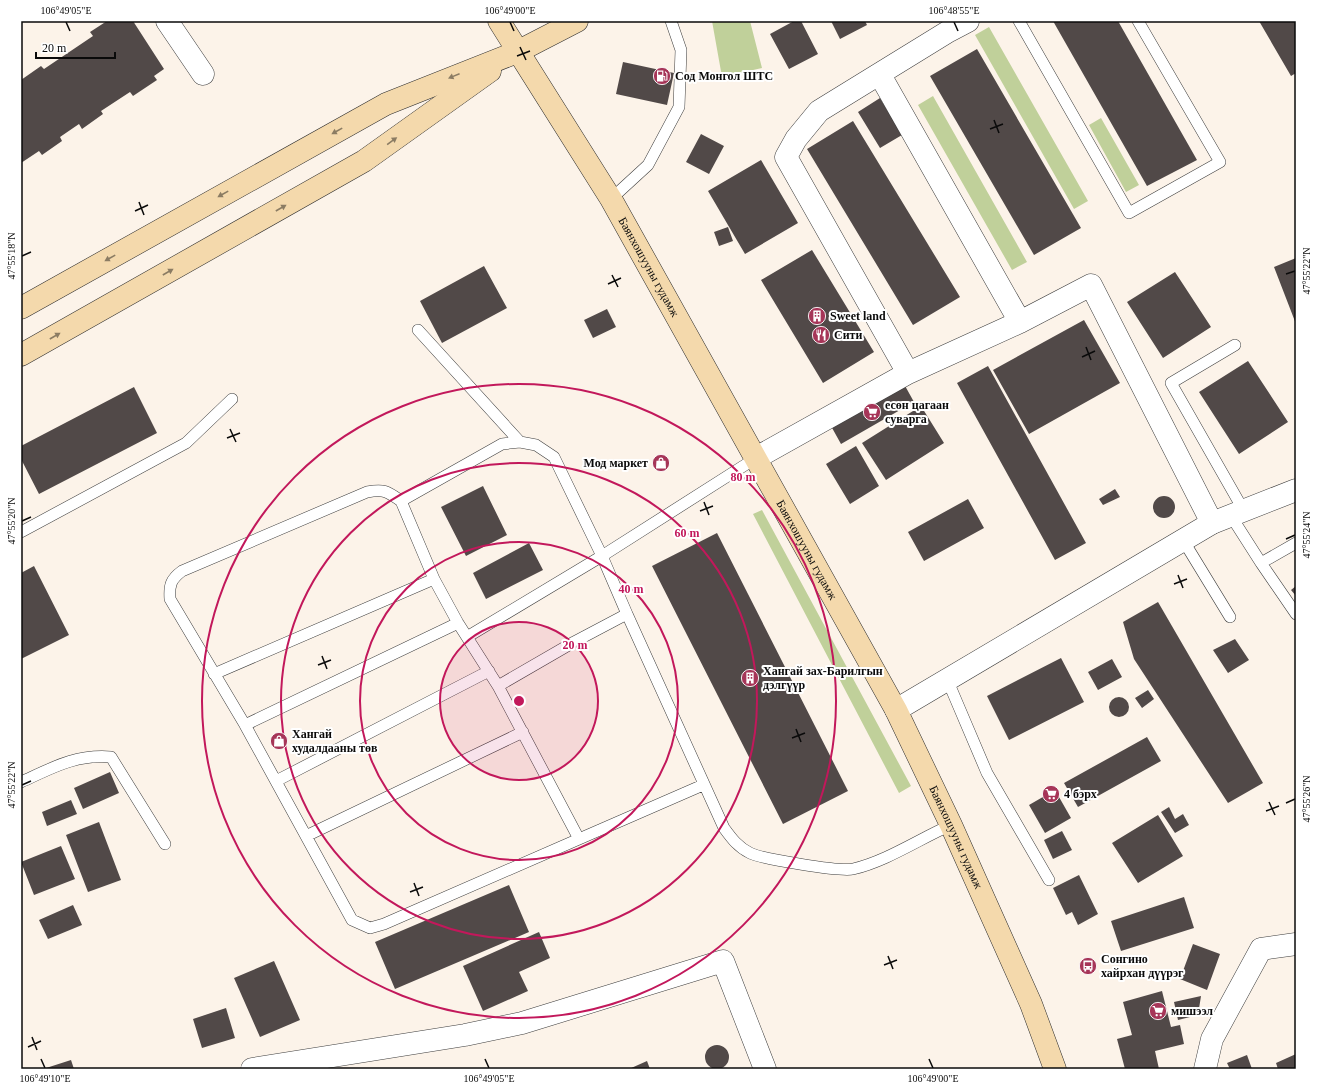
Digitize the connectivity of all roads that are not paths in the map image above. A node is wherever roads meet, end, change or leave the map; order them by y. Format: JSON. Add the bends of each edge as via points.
{"nodes":[{"id":1,"x":167,"y":21,"type":"edge"},
{"id":2,"x":499,"y":21,"type":"edge"},
{"id":3,"x":577,"y":21,"type":"edge"},
{"id":4,"x":671,"y":21,"type":"edge"},
{"id":5,"x":968,"y":21,"type":"edge"},
{"id":6,"x":1019,"y":21,"type":"edge"},
{"id":7,"x":1138,"y":21,"type":"edge"},
{"id":8,"x":946,"y":26,"type":"edge"},
{"id":9,"x":517,"y":52,"type":"junction"},
{"id":10,"x":203,"y":74,"type":"dead end"},
{"id":11,"x":880,"y":75,"type":"junction"},
{"id":12,"x":611,"y":199,"type":"junction"},
{"id":13,"x":21,"y":308,"type":"edge"},
{"id":14,"x":1020,"y":322,"type":"junction"},
{"id":15,"x":418,"y":330,"type":"dead end"},
{"id":16,"x":1235,"y":345,"type":"dead end"},
{"id":17,"x":21,"y":355,"type":"edge"},
{"id":18,"x":908,"y":373,"type":"junction"},
{"id":19,"x":232,"y":399,"type":"dead end"},
{"id":20,"x":520,"y":442,"type":"junction"},
{"id":21,"x":756,"y":458,"type":"junction"},
{"id":22,"x":1296,"y":490,"type":"edge"},
{"id":23,"x":401,"y":501,"type":"junction"},
{"id":24,"x":1229,"y":517,"type":"junction"},
{"id":25,"x":21,"y":532,"type":"edge"},
{"id":26,"x":1183,"y":540,"type":"junction"},
{"id":27,"x":1296,"y":543,"type":"edge"},
{"id":28,"x":602,"y":556,"type":"junction"},
{"id":29,"x":1261,"y":563,"type":"junction"},
{"id":30,"x":434,"y":579,"type":"junction"},
{"id":31,"x":627,"y":614,"type":"junction"},
{"id":32,"x":1296,"y":614,"type":"edge"},
{"id":33,"x":1230,"y":617,"type":"dead end"},
{"id":34,"x":458,"y":623,"type":"junction"},
{"id":35,"x":467,"y":637,"type":"junction"},
{"id":36,"x":489,"y":672,"type":"junction"},
{"id":37,"x":214,"y":674,"type":"junction"},
{"id":38,"x":947,"y":679,"type":"junction"},
{"id":39,"x":498,"y":686,"type":"junction"},
{"id":40,"x":896,"y":710,"type":"junction"},
{"id":41,"x":245,"y":725,"type":"junction"},
{"id":42,"x":523,"y":732,"type":"junction"},
{"id":43,"x":276,"y":780,"type":"junction"},
{"id":44,"x":21,"y":782,"type":"edge"},
{"id":45,"x":704,"y":785,"type":"junction"},
{"id":46,"x":950,"y":825,"type":"junction"},
{"id":47,"x":306,"y":836,"type":"junction"},
{"id":48,"x":579,"y":839,"type":"junction"},
{"id":49,"x":165,"y":844,"type":"dead end"},
{"id":50,"x":1049,"y":880,"type":"dead end"},
{"id":51,"x":1296,"y":944,"type":"edge"},
{"id":52,"x":252,"y":1069,"type":"edge"},
{"id":53,"x":765,"y":1069,"type":"edge"},
{"id":54,"x":1055,"y":1069,"type":"edge"},
{"id":55,"x":1205,"y":1069,"type":"edge"}],
"edges":[{"from":1,"to":10,"type":"street"},
{"from":2,"to":9,"type":"main road","name":"Баянхошууны гудамж"},
{"from":3,"to":9,"type":"main road"},
{"from":4,"to":12,"type":"lane","via":[[681,50],[679,107],[648,165]]},
{"from":5,"to":8,"type":"street"},
{"from":6,"to":7,"type":"lane","via":[[1130,213],[1220,162]]},
{"from":8,"to":11,"type":"street"},
{"from":9,"to":12,"type":"main road","name":"Баянхошууны гудамж"},
{"from":9,"to":13,"type":"main road","one_way":true,"via":[[386,104]]},
{"from":17,"to":9,"type":"main road","one_way":true,"via":[[364,161]]},
{"from":11,"to":14,"type":"street"},
{"from":11,"to":18,"type":"street","via":[[819,111],[786,156]]},
{"from":12,"to":21,"type":"main road","name":"Баянхошууны гудамж"},
{"from":14,"to":18,"type":"street"},
{"from":14,"to":24,"type":"street","via":[[1091,284]]},
{"from":15,"to":20,"type":"lane"},
{"from":16,"to":24,"type":"lane","via":[[1171,383]]},
{"from":18,"to":21,"type":"street"},
{"from":19,"to":25,"type":"lane","via":[[186,443]]},
{"from":20,"to":23,"type":"lane","via":[[502,444]]},
{"from":20,"to":28,"type":"lane","via":[[536,445],[554,457]]},
{"from":21,"to":28,"type":"lane"},
{"from":21,"to":40,"type":"main road","name":"Баянхошууны гудамж"},
{"from":22,"to":24,"type":"street"},
{"from":23,"to":30,"type":"lane"},
{"from":23,"to":37,"type":"lane","via":[[380,490],[367,492],[182,571],[173,578],[169,587],[170,599]]},
{"from":24,"to":26,"type":"street"},
{"from":24,"to":29,"type":"lane"},
{"from":26,"to":33,"type":"lane"},
{"from":26,"to":38,"type":"street"},
{"from":27,"to":29,"type":"lane"},
{"from":28,"to":31,"type":"lane"},
{"from":28,"to":35,"type":"lane"},
{"from":29,"to":32,"type":"lane"},
{"from":30,"to":34,"type":"lane"},
{"from":30,"to":37,"type":"lane"},
{"from":31,"to":39,"type":"lane"},
{"from":31,"to":45,"type":"lane"},
{"from":34,"to":35,"type":"lane"},
{"from":34,"to":41,"type":"lane"},
{"from":35,"to":36,"type":"lane"},
{"from":36,"to":39,"type":"lane"},
{"from":36,"to":43,"type":"lane"},
{"from":37,"to":41,"type":"lane"},
{"from":38,"to":40,"type":"street"},
{"from":38,"to":50,"type":"lane","via":[[987,773]]},
{"from":39,"to":42,"type":"lane"},
{"from":40,"to":46,"type":"main road","name":"Баянхошууны гудамж"},
{"from":41,"to":43,"type":"lane"},
{"from":42,"to":47,"type":"lane"},
{"from":42,"to":48,"type":"lane"},
{"from":43,"to":47,"type":"lane"},
{"from":44,"to":49,"type":"lane","via":[[67,761],[94,755],[111,757]]},
{"from":45,"to":46,"type":"lane","via":[[724,828],[735,844],[751,854],[832,870],[852,870],[874,862]]},
{"from":45,"to":48,"type":"lane"},
{"from":46,"to":54,"type":"main road","name":"Баянхошууны гудамж","via":[[1031,1004]]},
{"from":47,"to":48,"type":"lane","via":[[352,920],[370,928]]},
{"from":51,"to":55,"type":"street","via":[[1260,949],[1212,1039]]},
{"from":52,"to":53,"type":"street","via":[[465,1035],[522,1023],[723,961]]}]}
